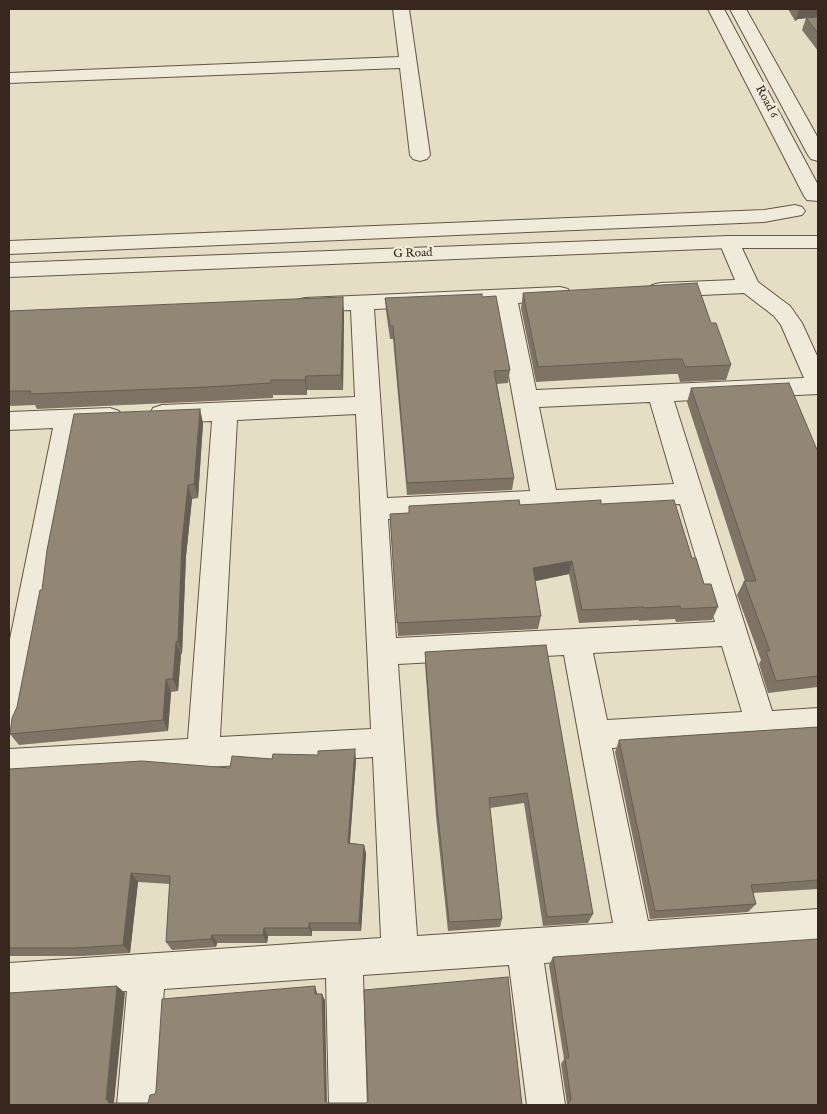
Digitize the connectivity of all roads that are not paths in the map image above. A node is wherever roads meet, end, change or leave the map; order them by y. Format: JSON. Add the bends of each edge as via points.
{"nodes":[{"id":1,"x":401,"y":9,"type":"edge"},
{"id":2,"x":716,"y":9,"type":"edge"},
{"id":3,"x":738,"y":9,"type":"edge"},
{"id":4,"x":408,"y":62,"type":"junction"},
{"id":5,"x":9,"y":78,"type":"edge"},
{"id":6,"x":420,"y":155,"type":"dead end"},
{"id":7,"x":818,"y":156,"type":"edge"},
{"id":8,"x":816,"y":195,"type":"edge"},
{"id":9,"x":796,"y":211,"type":"junction"},
{"id":10,"x":818,"y":241,"type":"edge"},
{"id":11,"x":729,"y":242,"type":"junction"},
{"id":12,"x":9,"y":248,"type":"edge"},
{"id":13,"x":9,"y":270,"type":"edge"},
{"id":14,"x":749,"y":286,"type":"junction"},
{"id":15,"x":642,"y":291,"type":"edge"},
{"id":16,"x":583,"y":293,"type":"edge"},
{"id":17,"x":506,"y":297,"type":"junction"},
{"id":18,"x":362,"y":303,"type":"junction"},
{"id":19,"x":284,"y":306,"type":"edge"},
{"id":20,"x":818,"y":385,"type":"edge"},
{"id":21,"x":659,"y":393,"type":"junction"},
{"id":22,"x":526,"y":399,"type":"junction"},
{"id":23,"x":368,"y":405,"type":"junction"},
{"id":24,"x":225,"y":411,"type":"junction"},
{"id":25,"x":68,"y":419,"type":"junction"},
{"id":26,"x":9,"y":421,"type":"edge"},
{"id":27,"x":690,"y":494,"type":"junction"},
{"id":28,"x":545,"y":500,"type":"junction"},
{"id":29,"x":374,"y":509,"type":"junction"},
{"id":30,"x":733,"y":633,"type":"junction"},
{"id":31,"x":576,"y":641,"type":"junction"},
{"id":32,"x":382,"y":652,"type":"junction"},
{"id":33,"x":9,"y":718,"type":"edge"},
{"id":34,"x":818,"y":722,"type":"edge"},
{"id":35,"x":761,"y":725,"type":"junction"},
{"id":36,"x":594,"y":735,"type":"junction"},
{"id":37,"x":388,"y":742,"type":"junction"},
{"id":38,"x":203,"y":753,"type":"junction"},
{"id":39,"x":9,"y":764,"type":"edge"},
{"id":40,"x":818,"y":927,"type":"edge"},
{"id":41,"x":634,"y":940,"type":"junction"},
{"id":42,"x":524,"y":947,"type":"junction"},
{"id":43,"x":400,"y":955,"type":"junction"},
{"id":44,"x":344,"y":959,"type":"junction"},
{"id":45,"x":146,"y":972,"type":"junction"},
{"id":46,"x":9,"y":981,"type":"edge"},
{"id":47,"x":136,"y":1105,"type":"edge"},
{"id":48,"x":348,"y":1105,"type":"edge"},
{"id":49,"x":546,"y":1105,"type":"edge"}],
"edges":[{"from":1,"to":4,"type":"street"},
{"from":2,"to":8,"type":"street","name":"Road 6"},
{"from":3,"to":7,"type":"street","name":"Road 6"},
{"from":4,"to":5,"type":"street"},
{"from":4,"to":6,"type":"street"},
{"from":8,"to":9,"type":"street","via":[[802,202]]},
{"from":9,"to":10,"type":"street","via":[[800,227]]},
{"from":9,"to":12,"type":"street","name":"G Road","via":[[764,216]]},
{"from":10,"to":11,"type":"street","name":"G Road"},
{"from":11,"to":13,"type":"street","name":"G Road"},
{"from":11,"to":14,"type":"street"},
{"from":14,"to":15,"type":"street"},
{"from":14,"to":20,"type":"street","via":[[782,311],[791,323]]},
{"from":16,"to":17,"type":"street"},
{"from":17,"to":18,"type":"street"},
{"from":17,"to":22,"type":"street"},
{"from":18,"to":19,"type":"street"},
{"from":18,"to":23,"type":"street"},
{"from":20,"to":21,"type":"street"},
{"from":21,"to":22,"type":"street"},
{"from":21,"to":27,"type":"street"},
{"from":22,"to":28,"type":"street"},
{"from":23,"to":24,"type":"street"},
{"from":23,"to":29,"type":"street"},
{"from":24,"to":25,"type":"street"},
{"from":24,"to":38,"type":"street"},
{"from":25,"to":26,"type":"street"},
{"from":25,"to":33,"type":"street"},
{"from":27,"to":28,"type":"street"},
{"from":27,"to":30,"type":"street"},
{"from":28,"to":29,"type":"street"},
{"from":29,"to":32,"type":"street"},
{"from":30,"to":31,"type":"street"},
{"from":30,"to":35,"type":"street"},
{"from":31,"to":32,"type":"street"},
{"from":31,"to":36,"type":"street"},
{"from":32,"to":37,"type":"street"},
{"from":34,"to":35,"type":"street"},
{"from":35,"to":36,"type":"street"},
{"from":36,"to":41,"type":"street"},
{"from":37,"to":38,"type":"street"},
{"from":37,"to":43,"type":"street"},
{"from":38,"to":39,"type":"street"},
{"from":40,"to":41,"type":"street"},
{"from":41,"to":42,"type":"street"},
{"from":42,"to":43,"type":"street"},
{"from":42,"to":49,"type":"street"},
{"from":43,"to":44,"type":"street"},
{"from":44,"to":45,"type":"street"},
{"from":44,"to":48,"type":"street"},
{"from":45,"to":46,"type":"street"},
{"from":45,"to":47,"type":"street"}]}
